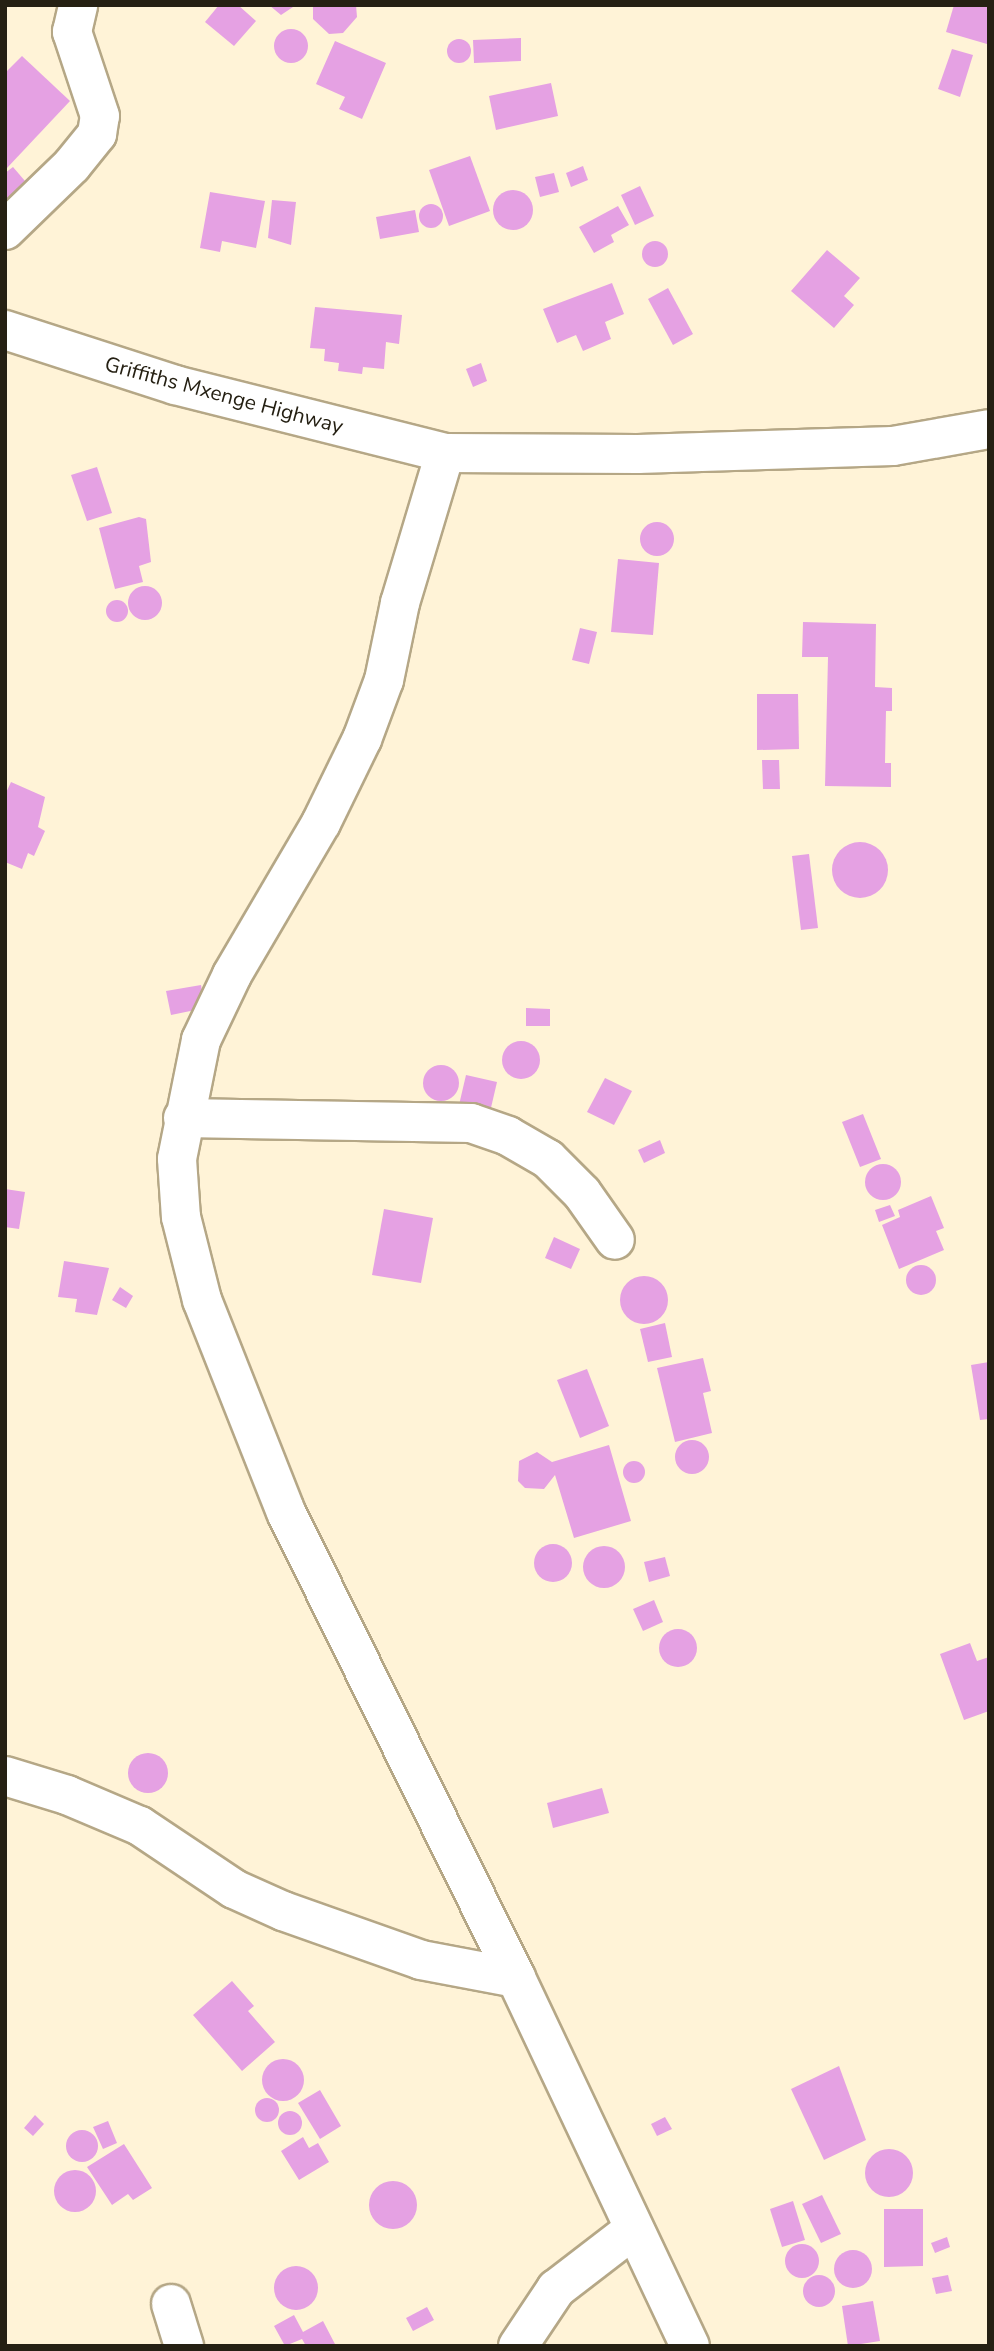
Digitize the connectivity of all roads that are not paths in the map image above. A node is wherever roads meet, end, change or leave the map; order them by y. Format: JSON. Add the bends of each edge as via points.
{"nodes":[{"id":1,"x":78,"y":5,"type":"edge"},
{"id":2,"x":5,"y":230,"type":"edge"},
{"id":3,"x":5,"y":330,"type":"edge"},
{"id":4,"x":989,"y":429,"type":"edge"},
{"id":5,"x":445,"y":453,"type":"junction"},
{"id":6,"x":183,"y":1118,"type":"junction"},
{"id":7,"x":615,"y":1240,"type":"dead end"},
{"id":8,"x":5,"y":1776,"type":"edge"},
{"id":9,"x":516,"y":1978,"type":"junction"},
{"id":10,"x":634,"y":2229,"type":"junction"},
{"id":11,"x":171,"y":2304,"type":"dead end"},
{"id":12,"x":184,"y":2346,"type":"edge"},
{"id":13,"x":518,"y":2346,"type":"edge"},
{"id":14,"x":690,"y":2346,"type":"edge"}],
"edges":[{"from":1,"to":2,"type":"street","via":[[72,32],[100,116],[97,134],[88,150]]},
{"from":3,"to":5,"type":"street","name":"Griffiths Mxenge Highway","via":[[175,385]]},
{"from":4,"to":5,"type":"street","name":"Griffiths Mxenge Highway","via":[[893,446],[638,454]]},
{"from":5,"to":6,"type":"street","via":[[400,603],[384,680],[362,739],[321,823],[232,975],[206,1029]]},
{"from":6,"to":7,"type":"street","via":[[471,1123],[508,1136],[548,1159],[582,1193]]},
{"from":6,"to":9,"type":"street","via":[[177,1159],[181,1217],[202,1300],[248,1426],[406,1762]]},
{"from":8,"to":9,"type":"street","via":[[140,1825],[234,1889],[283,1911],[421,1960]]},
{"from":9,"to":10,"type":"street"},
{"from":10,"to":13,"type":"street","via":[[556,2289]]},
{"from":10,"to":14,"type":"street"},
{"from":11,"to":12,"type":"street"}]}
